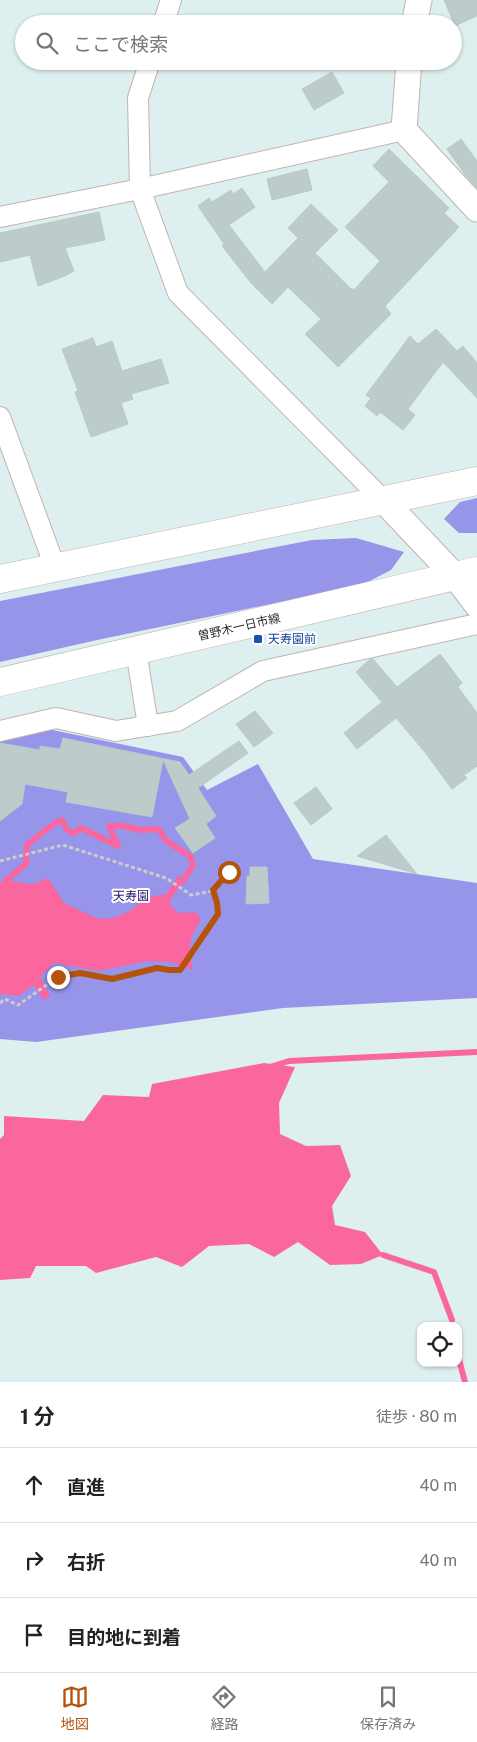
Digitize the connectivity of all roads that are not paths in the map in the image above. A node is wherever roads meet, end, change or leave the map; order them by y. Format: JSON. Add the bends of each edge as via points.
{"nodes":[{"id":1,"x":171,"y":0,"type":"edge"},
{"id":2,"x":419,"y":0,"type":"edge"},
{"id":3,"x":166,"y":15,"type":"edge"},
{"id":4,"x":416,"y":15,"type":"edge"},
{"id":5,"x":147,"y":70,"type":"edge"},
{"id":6,"x":408,"y":70,"type":"edge"},
{"id":7,"x":404,"y":130,"type":"junction"},
{"id":8,"x":140,"y":189,"type":"junction"},
{"id":9,"x":477,"y":209,"type":"edge"},
{"id":10,"x":0,"y":217,"type":"edge"},
{"id":11,"x":0,"y":417,"type":"edge"},
{"id":12,"x":477,"y":481,"type":"edge"},
{"id":13,"x":383,"y":500,"type":"junction"},
{"id":14,"x":55,"y":567,"type":"junction"},
{"id":15,"x":466,"y":573,"type":"edge"},
{"id":16,"x":0,"y":579,"type":"edge"},
{"id":17,"x":477,"y":604,"type":"edge"},
{"id":18,"x":477,"y":624,"type":"edge"},
{"id":19,"x":136,"y":650,"type":"junction"},
{"id":20,"x":0,"y":682,"type":"edge"},
{"id":21,"x":148,"y":726,"type":"junction"},
{"id":22,"x":0,"y":731,"type":"edge"}],
"edges":[{"from":1,"to":3,"type":"street"},
{"from":2,"to":4,"type":"street"},
{"from":5,"to":8,"type":"street","via":[[138,98]]},
{"from":6,"to":7,"type":"street"},
{"from":7,"to":8,"type":"street"},
{"from":7,"to":9,"type":"street"},
{"from":8,"to":10,"type":"street"},
{"from":8,"to":13,"type":"street","via":[[178,293]]},
{"from":11,"to":14,"type":"street"},
{"from":12,"to":13,"type":"main road"},
{"from":13,"to":14,"type":"main road"},
{"from":13,"to":15,"type":"street"},
{"from":14,"to":16,"type":"main road"},
{"from":15,"to":17,"type":"street"},
{"from":15,"to":19,"type":"main road","name":"曽野木一日市線"},
{"from":18,"to":21,"type":"street","via":[[263,671],[177,721]]},
{"from":19,"to":20,"type":"main road","name":"曽野木一日市線"},
{"from":19,"to":21,"type":"street"},
{"from":21,"to":22,"type":"street","via":[[116,731],[56,718]]}]}
